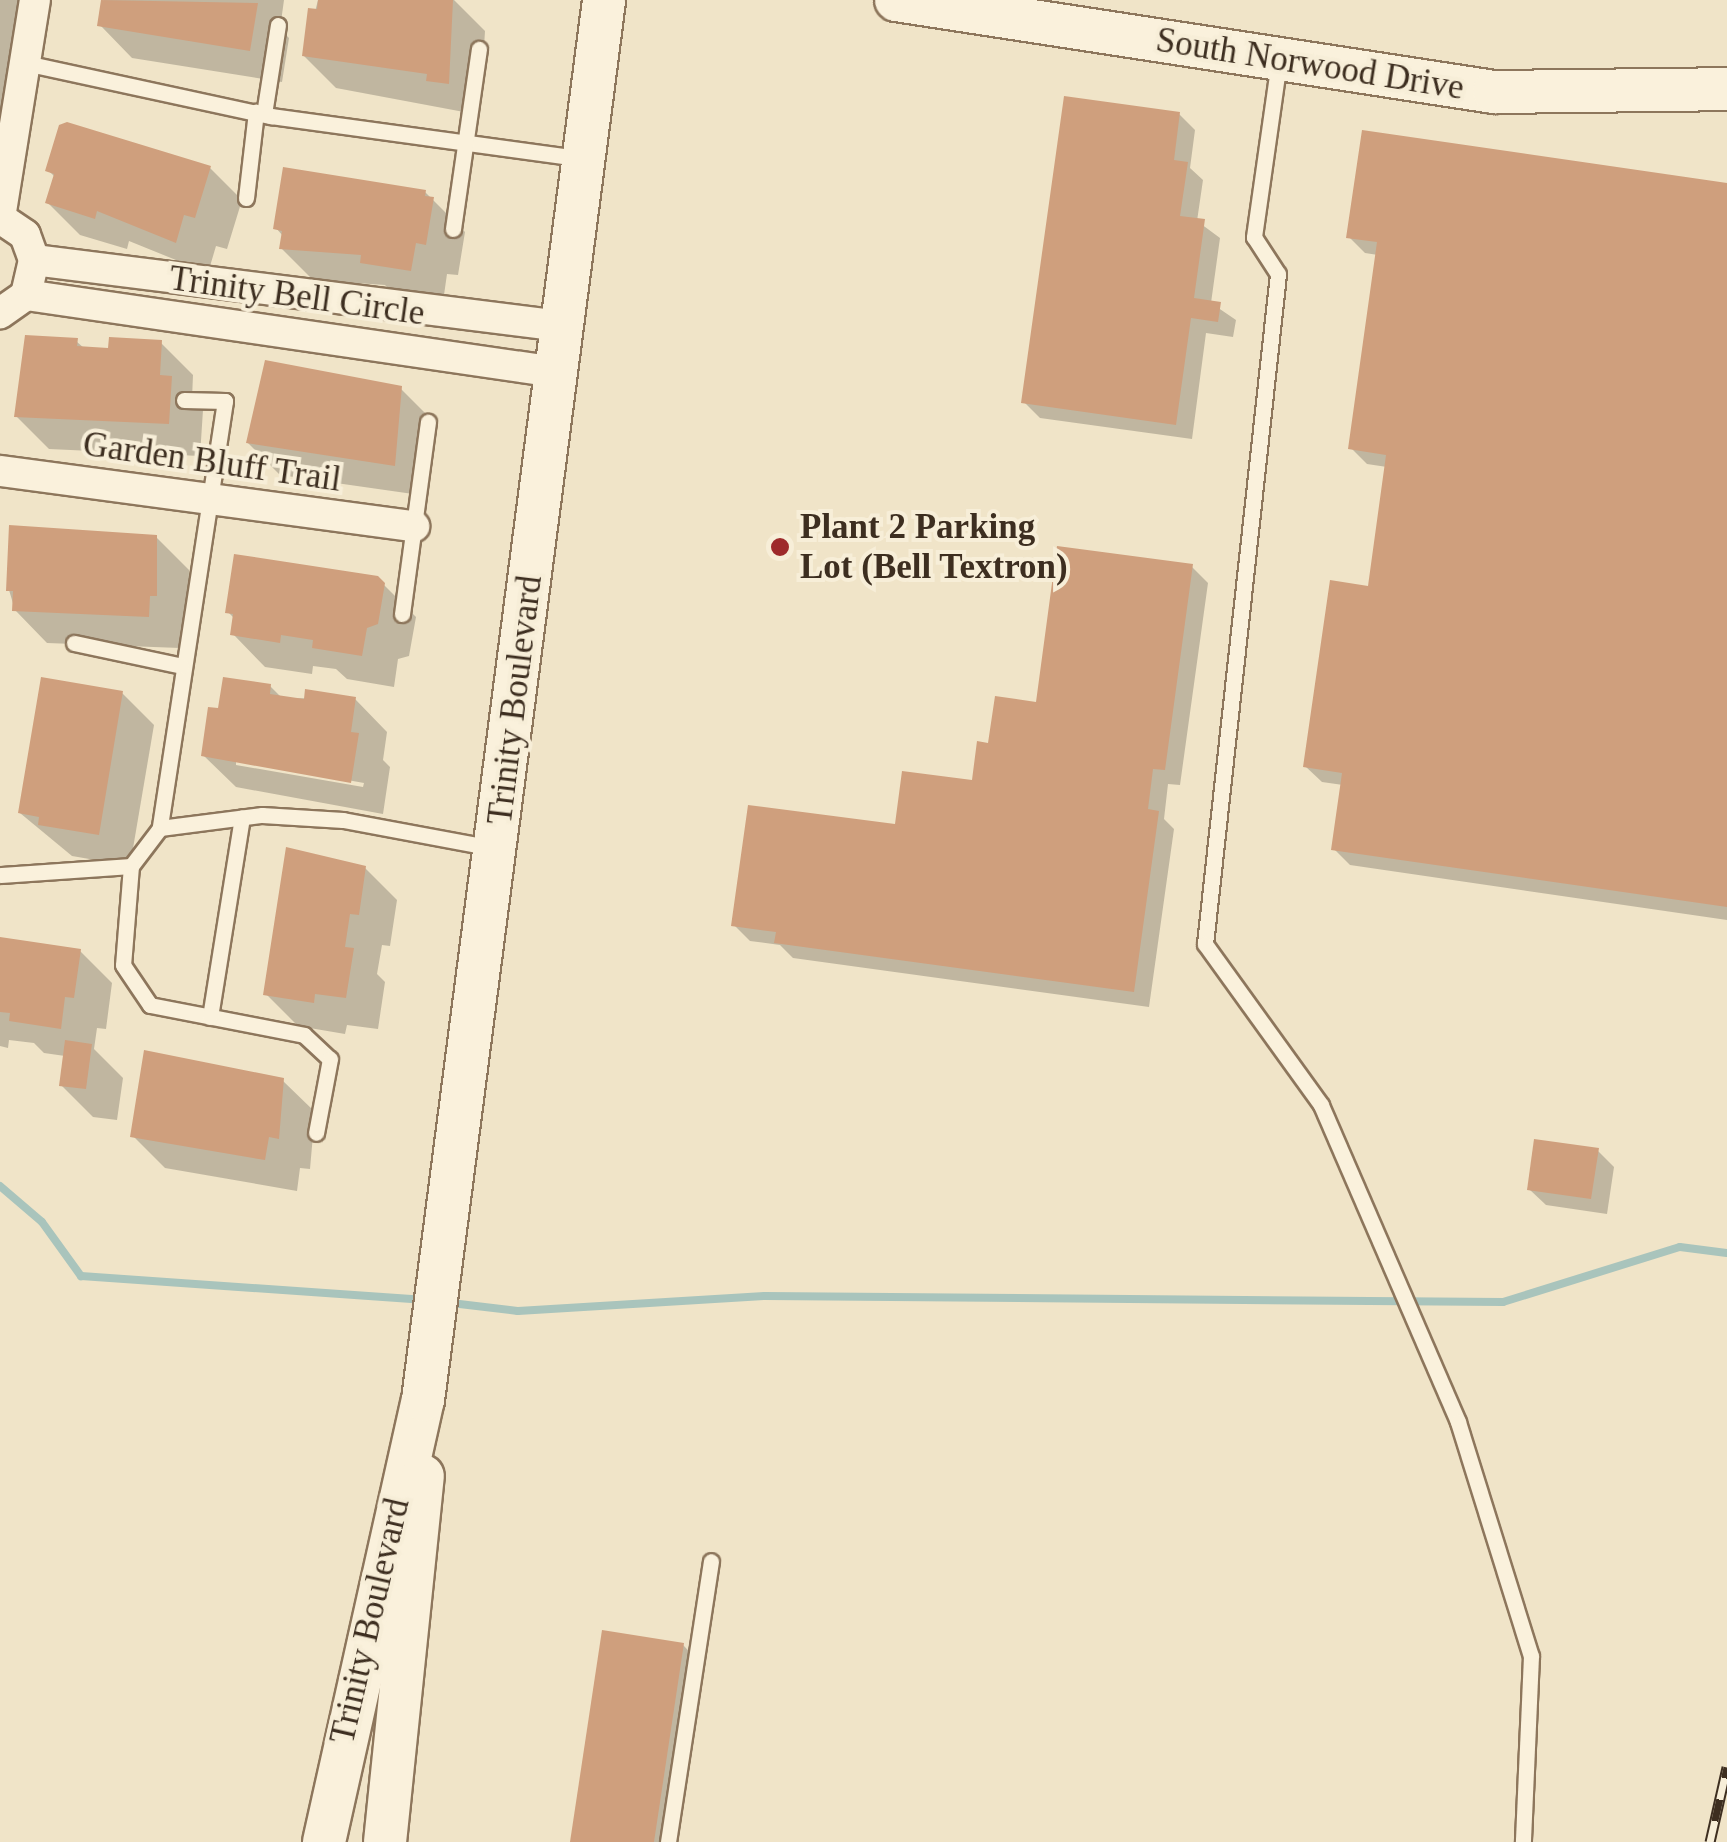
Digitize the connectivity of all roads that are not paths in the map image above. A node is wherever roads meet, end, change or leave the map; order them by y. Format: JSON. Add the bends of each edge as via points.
{"nodes":[{"id":1,"x":35,"y":0,"type":"edge"},
{"id":2,"x":604,"y":0,"type":"edge"},
{"id":3,"x":896,"y":0,"type":"edge"},
{"id":4,"x":278,"y":25,"type":"dead end"},
{"id":5,"x":479,"y":49,"type":"dead end"},
{"id":6,"x":1279,"y":59,"type":"junction"},
{"id":7,"x":25,"y":63,"type":"junction"},
{"id":8,"x":1727,"y":89,"type":"edge"},
{"id":9,"x":260,"y":113,"type":"junction"},
{"id":10,"x":464,"y":140,"type":"junction"},
{"id":11,"x":6,"y":141,"type":"edge"},
{"id":12,"x":584,"y":160,"type":"junction"},
{"id":13,"x":246,"y":198,"type":"dead end"},
{"id":14,"x":0,"y":218,"type":"edge"},
{"id":15,"x":453,"y":229,"type":"dead end"},
{"id":16,"x":34,"y":260,"type":"junction"},
{"id":17,"x":26,"y":295,"type":"junction"},
{"id":18,"x":0,"y":314,"type":"edge"},
{"id":19,"x":562,"y":326,"type":"junction"},
{"id":20,"x":556,"y":372,"type":"junction"},
{"id":21,"x":184,"y":400,"type":"dead end"},
{"id":22,"x":428,"y":422,"type":"dead end"},
{"id":23,"x":0,"y":472,"type":"edge"},
{"id":24,"x":205,"y":499,"type":"junction"},
{"id":25,"x":414,"y":526,"type":"junction"},
{"id":26,"x":402,"y":614,"type":"dead end"},
{"id":27,"x":74,"y":643,"type":"dead end"},
{"id":28,"x":182,"y":666,"type":"junction"},
{"id":29,"x":242,"y":818,"type":"junction"},
{"id":30,"x":160,"y":828,"type":"junction"},
{"id":31,"x":496,"y":849,"type":"junction"},
{"id":32,"x":131,"y":866,"type":"junction"},
{"id":33,"x":0,"y":874,"type":"edge"},
{"id":34,"x":210,"y":1017,"type":"junction"},
{"id":35,"x":316,"y":1133,"type":"dead end"},
{"id":36,"x":423,"y":1400,"type":"junction"},
{"id":37,"x":712,"y":1561,"type":"dead end"},
{"id":38,"x":324,"y":1842,"type":"edge"},
{"id":39,"x":385,"y":1842,"type":"edge"},
{"id":40,"x":668,"y":1842,"type":"edge"},
{"id":41,"x":1522,"y":1842,"type":"edge"}],
"edges":[{"from":1,"to":7,"type":"street"},
{"from":2,"to":12,"type":"main road","name":"Trinity Boulevard"},
{"from":3,"to":6,"type":"main road","name":"South Norwood Drive"},
{"from":4,"to":9,"type":"lane"},
{"from":5,"to":10,"type":"lane"},
{"from":6,"to":8,"type":"main road","name":"South Norwood Drive","via":[[1494,92]]},
{"from":6,"to":41,"type":"lane","via":[[1254,237],[1278,274],[1205,944],[1321,1105],[1458,1422],[1531,1656],[1529,1803]]},
{"from":7,"to":9,"type":"lane"},
{"from":7,"to":11,"type":"street"},
{"from":9,"to":10,"type":"lane"},
{"from":9,"to":13,"type":"lane"},
{"from":10,"to":12,"type":"lane"},
{"from":10,"to":15,"type":"lane"},
{"from":11,"to":14,"type":"street"},
{"from":12,"to":19,"type":"main road","name":"Trinity Boulevard"},
{"from":14,"to":16,"type":"street","via":[[25,235]]},
{"from":16,"to":17,"type":"street"},
{"from":16,"to":19,"type":"street","name":"Trinity Bell Circle"},
{"from":17,"to":18,"type":"street"},
{"from":17,"to":20,"type":"street","name":"Trinity Bell Circle"},
{"from":19,"to":20,"type":"main road","name":"Trinity Boulevard"},
{"from":20,"to":31,"type":"main road","name":"Trinity Boulevard"},
{"from":21,"to":24,"type":"lane","via":[[225,401]]},
{"from":22,"to":25,"type":"lane"},
{"from":23,"to":24,"type":"street","name":"Garden Bluff Trail"},
{"from":24,"to":25,"type":"street","name":"Garden Bluff Trail"},
{"from":24,"to":28,"type":"lane"},
{"from":25,"to":26,"type":"lane"},
{"from":27,"to":28,"type":"lane"},
{"from":28,"to":30,"type":"lane"},
{"from":29,"to":30,"type":"lane"},
{"from":29,"to":31,"type":"lane","via":[[343,820]]},
{"from":29,"to":34,"type":"lane"},
{"from":30,"to":32,"type":"lane"},
{"from":31,"to":36,"type":"main road","name":"Trinity Boulevard"},
{"from":32,"to":33,"type":"lane"},
{"from":32,"to":34,"type":"lane","via":[[123,965],[150,1005]]},
{"from":34,"to":35,"type":"lane","via":[[304,1035],[330,1059]]},
{"from":36,"to":38,"type":"main road","name":"Trinity Boulevard"},
{"from":36,"to":39,"type":"main road","name":"Trinity Boulevard","via":[[422,1502]]},
{"from":37,"to":40,"type":"lane"}]}
